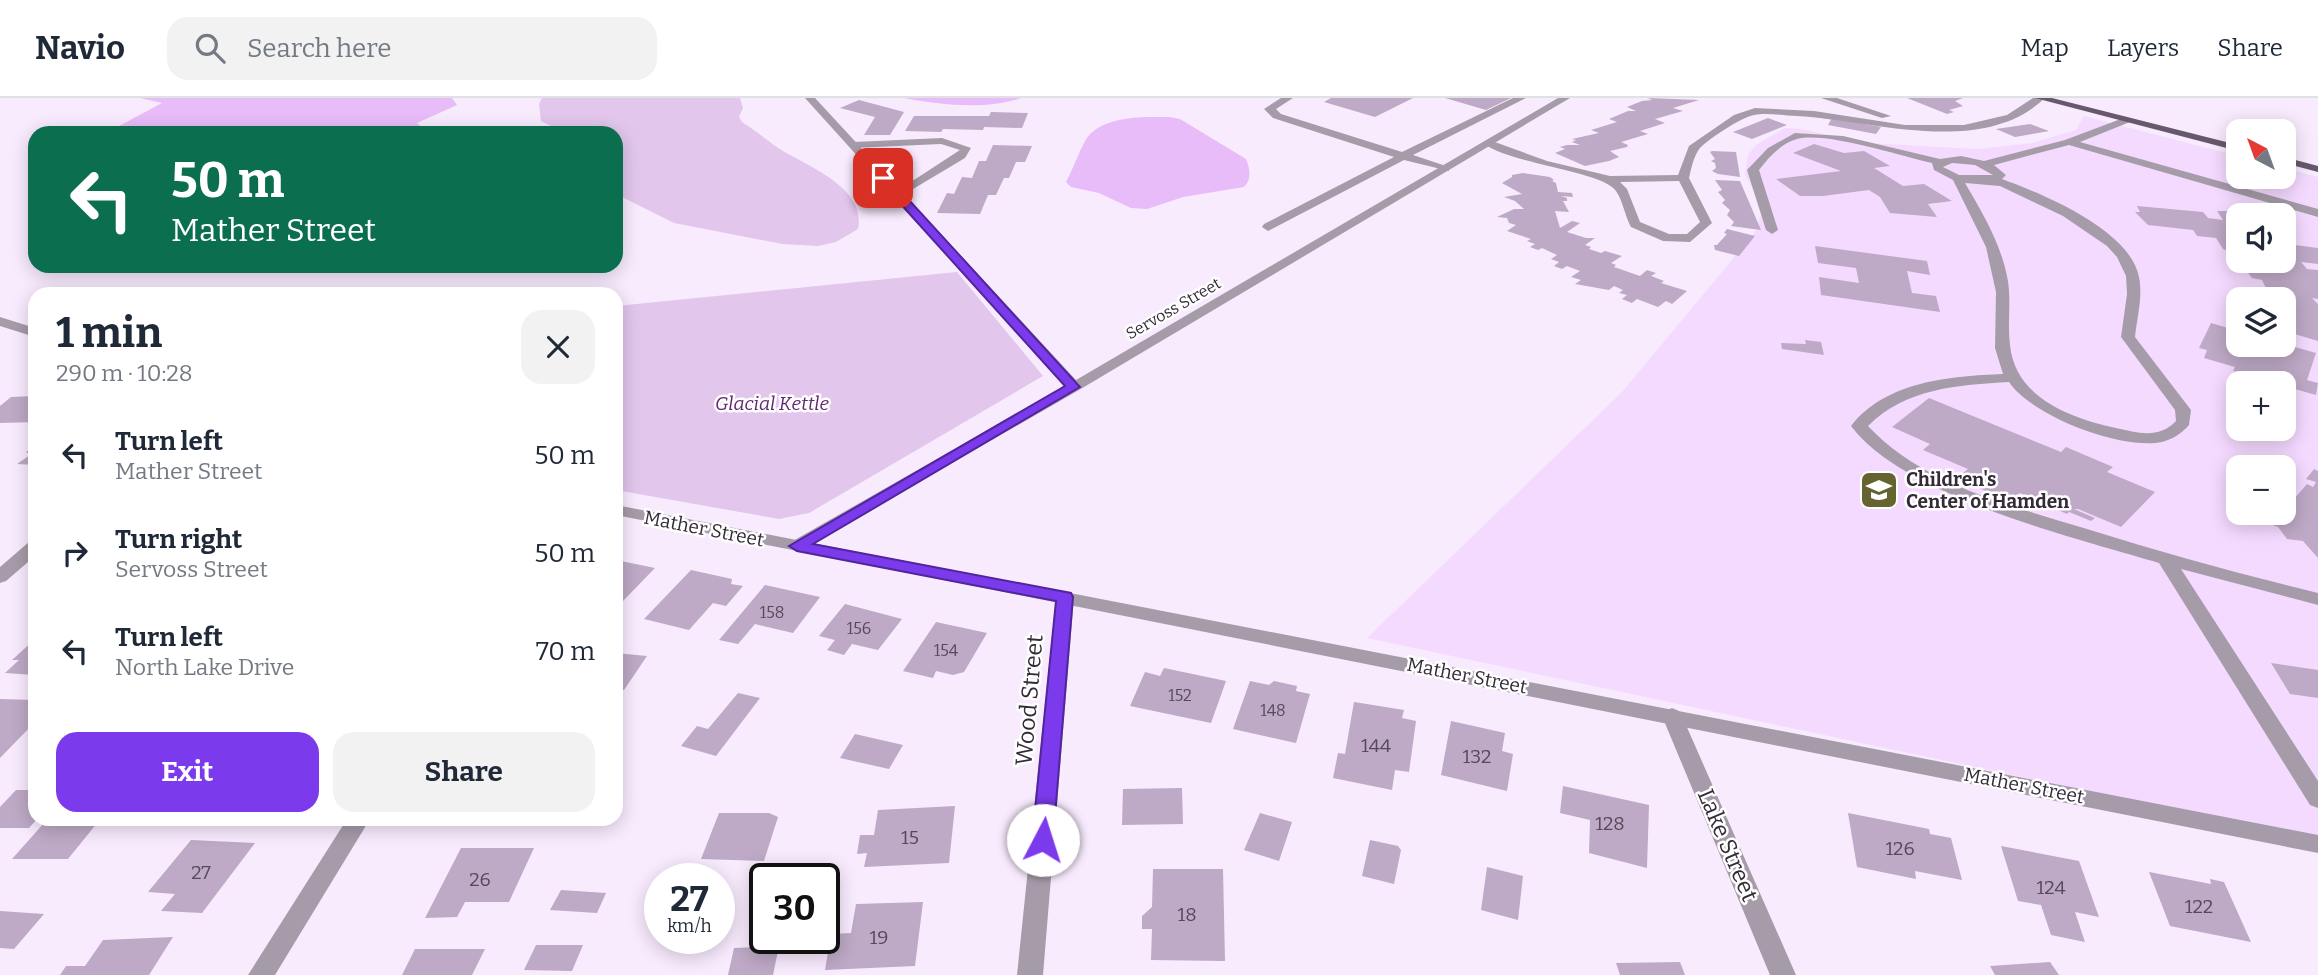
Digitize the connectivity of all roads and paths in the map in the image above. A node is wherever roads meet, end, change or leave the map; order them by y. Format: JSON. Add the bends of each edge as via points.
{"nodes":[{"id":1,"x":810,"y":98,"type":"edge"},
{"id":2,"x":1288,"y":98,"type":"edge"},
{"id":3,"x":1521,"y":98,"type":"edge"},
{"id":4,"x":1564,"y":98,"type":"edge"},
{"id":5,"x":1767,"y":98,"type":"edge"},
{"id":6,"x":1825,"y":98,"type":"edge"},
{"id":7,"x":2040,"y":98,"type":"edge"},
{"id":8,"x":1755,"y":111,"type":"junction"},
{"id":9,"x":2126,"y":120,"type":"junction"},
{"id":10,"x":1926,"y":128,"type":"junction"},
{"id":11,"x":2069,"y":142,"type":"junction"},
{"id":12,"x":1488,"y":143,"type":"junction"},
{"id":13,"x":853,"y":145,"type":"junction"},
{"id":14,"x":2226,"y":145,"type":"edge"},
{"id":15,"x":1403,"y":156,"type":"junction"},
{"id":16,"x":1940,"y":162,"type":"junction"},
{"id":17,"x":2296,"y":163,"type":"edge"},
{"id":18,"x":1984,"y":164,"type":"junction"},
{"id":19,"x":1445,"y":169,"type":"junction"},
{"id":20,"x":2318,"y":169,"type":"edge"},
{"id":21,"x":1610,"y":178,"type":"junction"},
{"id":22,"x":1683,"y":178,"type":"junction"},
{"id":23,"x":1957,"y":178,"type":"junction"},
{"id":24,"x":1994,"y":180,"type":"junction"},
{"id":25,"x":898,"y":195,"type":"junction"},
{"id":26,"x":2318,"y":213,"type":"edge"},
{"id":27,"x":1268,"y":228,"type":"dead end"},
{"id":28,"x":1772,"y":230,"type":"dead end"},
{"id":29,"x":0,"y":321,"type":"edge"},
{"id":30,"x":28,"y":331,"type":"edge"},
{"id":31,"x":2010,"y":378,"type":"junction"},
{"id":32,"x":1074,"y":387,"type":"junction"},
{"id":33,"x":623,"y":511,"type":"edge"},
{"id":34,"x":797,"y":546,"type":"junction"},
{"id":35,"x":28,"y":552,"type":"edge"},
{"id":36,"x":2166,"y":560,"type":"junction"},
{"id":37,"x":0,"y":577,"type":"edge"},
{"id":38,"x":1065,"y":597,"type":"junction"},
{"id":39,"x":2318,"y":599,"type":"edge"},
{"id":40,"x":1672,"y":716,"type":"junction"},
{"id":41,"x":2318,"y":799,"type":"edge"},
{"id":42,"x":355,"y":826,"type":"edge"},
{"id":43,"x":2318,"y":844,"type":"edge"},
{"id":44,"x":261,"y":975,"type":"edge"},
{"id":45,"x":1030,"y":975,"type":"edge"},
{"id":46,"x":1783,"y":975,"type":"edge"}],
"edges":[{"from":1,"to":13,"type":"street"},
{"from":2,"to":15,"type":"street","via":[[1269,108],[1277,116]]},
{"from":3,"to":15,"type":"street"},
{"from":4,"to":12,"type":"street","name":"Servoss Street"},
{"from":5,"to":8,"type":"street","via":[[1755,105]]},
{"from":6,"to":10,"type":"street"},
{"from":7,"to":9,"type":"main road"},
{"from":7,"to":10,"type":"street","via":[[2011,117],[1964,128]]},
{"from":8,"to":10,"type":"street"},
{"from":8,"to":22,"type":"street","via":[[1738,117],[1693,148]]},
{"from":9,"to":11,"type":"street"},
{"from":9,"to":14,"type":"main road"},
{"from":11,"to":18,"type":"street"},
{"from":11,"to":26,"type":"street"},
{"from":12,"to":19,"type":"street","name":"Servoss Street"},
{"from":12,"to":21,"type":"street","via":[[1543,163]]},
{"from":13,"to":25,"type":"street"},
{"from":13,"to":25,"type":"street","via":[[942,141],[966,148],[961,156]]},
{"from":15,"to":19,"type":"street"},
{"from":15,"to":27,"type":"street"},
{"from":16,"to":18,"type":"street"},
{"from":16,"to":23,"type":"street","via":[[1938,168]]},
{"from":16,"to":28,"type":"street","via":[[1828,138],[1792,137],[1764,156],[1753,170]]},
{"from":17,"to":20,"type":"main road"},
{"from":18,"to":24,"type":"street","via":[[2000,175]]},
{"from":19,"to":32,"type":"street","name":"Servoss Street"},
{"from":21,"to":22,"type":"street"},
{"from":21,"to":22,"type":"street","via":[[1621,189],[1635,224],[1667,238],[1689,237],[1706,223]]},
{"from":23,"to":24,"type":"street"},
{"from":23,"to":31,"type":"street","via":[[1987,231],[2000,278],[2003,353]]},
{"from":24,"to":31,"type":"street","via":[[2073,216],[2123,256],[2134,290],[2128,337],[2183,410],[2184,422],[2167,438],[2156,440],[2114,433],[2063,417]]},
{"from":25,"to":32,"type":"street"},
{"from":29,"to":30,"type":"street"},
{"from":31,"to":36,"type":"street","via":[[1915,389],[1867,416],[1859,426],[1886,452],[1942,484]]},
{"from":32,"to":34,"type":"street","name":"Servoss Street"},
{"from":33,"to":34,"type":"street","name":"Mather Street"},
{"from":34,"to":38,"type":"street","name":"Mather Street"},
{"from":35,"to":37,"type":"street"},
{"from":36,"to":39,"type":"street"},
{"from":36,"to":41,"type":"street"},
{"from":38,"to":40,"type":"street","name":"Mather Street"},
{"from":38,"to":45,"type":"street","name":"Wood Street"},
{"from":40,"to":43,"type":"street","name":"Mather Street"},
{"from":40,"to":46,"type":"street","name":"Lake Street"},
{"from":42,"to":44,"type":"street"}]}
